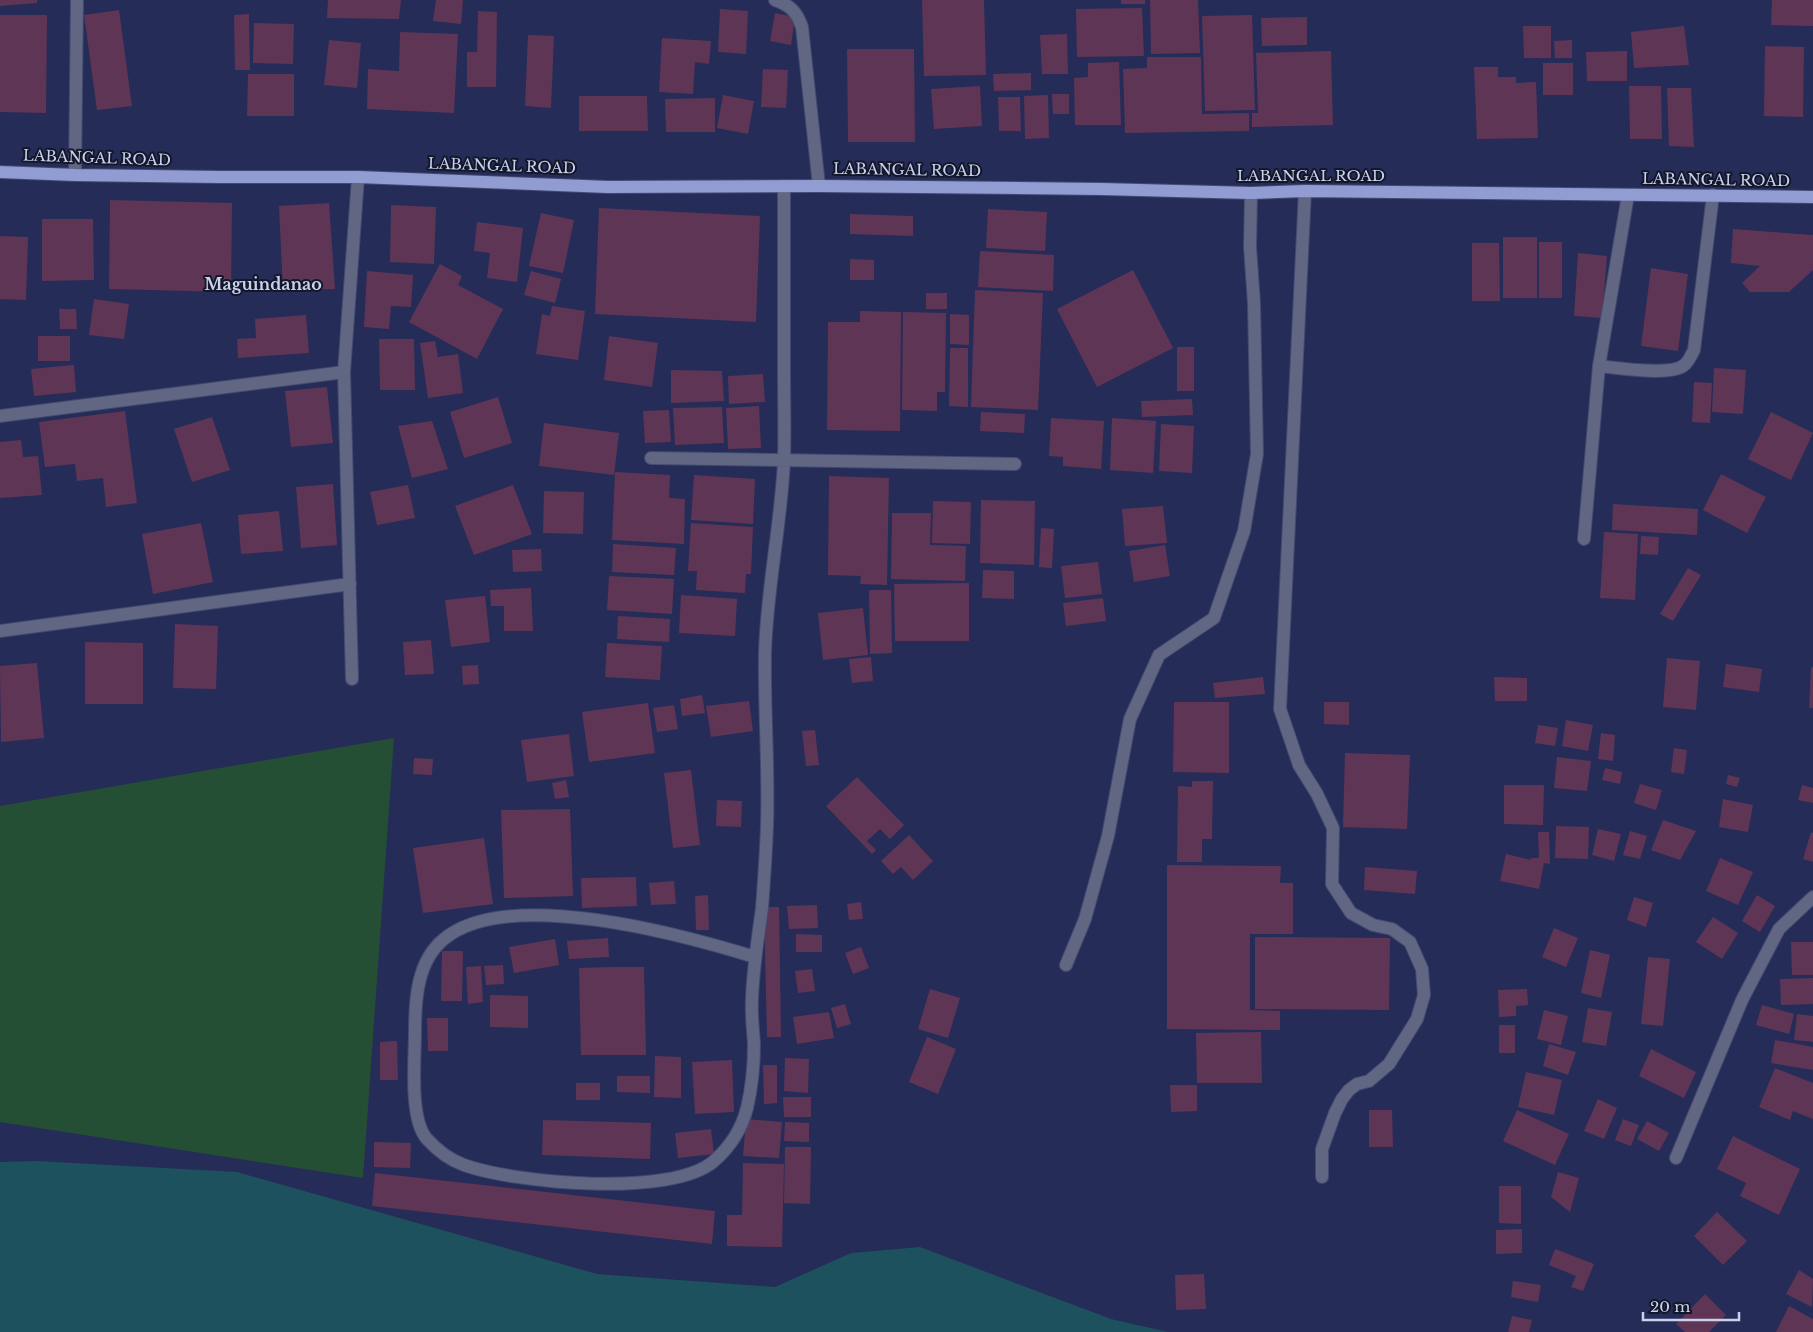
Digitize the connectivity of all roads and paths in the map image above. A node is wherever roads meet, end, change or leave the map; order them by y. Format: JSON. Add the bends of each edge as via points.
{"nodes":[{"id":1,"x":77,"y":0,"type":"edge"},
{"id":2,"x":775,"y":0,"type":"edge"},
{"id":3,"x":0,"y":172,"type":"edge"},
{"id":4,"x":75,"y":175,"type":"junction"},
{"id":5,"x":358,"y":176,"type":"junction"},
{"id":6,"x":784,"y":186,"type":"junction"},
{"id":7,"x":819,"y":186,"type":"junction"},
{"id":8,"x":1305,"y":190,"type":"junction"},
{"id":9,"x":1251,"y":193,"type":"junction"},
{"id":10,"x":1628,"y":195,"type":"junction"},
{"id":11,"x":1713,"y":195,"type":"junction"},
{"id":12,"x":1813,"y":197,"type":"edge"},
{"id":13,"x":1599,"y":366,"type":"junction"},
{"id":14,"x":344,"y":372,"type":"junction"},
{"id":15,"x":0,"y":416,"type":"edge"},
{"id":16,"x":651,"y":458,"type":"dead end"},
{"id":17,"x":784,"y":461,"type":"junction"},
{"id":18,"x":1015,"y":464,"type":"dead end"},
{"id":19,"x":1584,"y":540,"type":"dead end"},
{"id":20,"x":350,"y":584,"type":"junction"},
{"id":21,"x":0,"y":632,"type":"edge"},
{"id":22,"x":352,"y":679,"type":"dead end"},
{"id":23,"x":1813,"y":897,"type":"edge"},
{"id":24,"x":755,"y":958,"type":"junction"},
{"id":25,"x":1066,"y":965,"type":"dead end"},
{"id":26,"x":1676,"y":1158,"type":"dead end"},
{"id":27,"x":1322,"y":1177,"type":"dead end"}],
"edges":[{"from":1,"to":4,"type":"street"},
{"from":2,"to":7,"type":"street","via":[[794,9],[802,27]]},
{"from":3,"to":4,"type":"main road","name":"LABANGAL ROAD"},
{"from":4,"to":5,"type":"main road","name":"LABANGAL ROAD"},
{"from":5,"to":6,"type":"main road","name":"LABANGAL ROAD","via":[[608,187]]},
{"from":5,"to":14,"type":"street"},
{"from":6,"to":7,"type":"main road","name":"LABANGAL ROAD"},
{"from":6,"to":17,"type":"street"},
{"from":7,"to":9,"type":"main road","name":"LABANGAL ROAD"},
{"from":8,"to":9,"type":"main road","name":"LABANGAL ROAD"},
{"from":8,"to":10,"type":"main road","name":"LABANGAL ROAD"},
{"from":8,"to":27,"type":"street","via":[[1280,709],[1299,766],[1333,828],[1332,884],[1351,913],[1373,925],[1392,929],[1410,942],[1422,969],[1424,995],[1417,1019],[1389,1064],[1369,1080],[1357,1084],[1342,1098],[1322,1149]]},
{"from":9,"to":25,"type":"street","via":[[1257,454],[1244,531],[1214,618],[1159,655],[1130,719],[1108,836],[1085,919]]},
{"from":10,"to":11,"type":"main road","name":"LABANGAL ROAD"},
{"from":10,"to":13,"type":"street"},
{"from":11,"to":12,"type":"main road","name":"LABANGAL ROAD"},
{"from":11,"to":13,"type":"street","via":[[1694,350],[1690,358],[1683,366],[1666,371]]},
{"from":13,"to":19,"type":"street"},
{"from":14,"to":15,"type":"street"},
{"from":14,"to":20,"type":"street"},
{"from":16,"to":17,"type":"street"},
{"from":17,"to":18,"type":"street"},
{"from":17,"to":24,"type":"street","via":[[766,647],[767,823]]},
{"from":20,"to":21,"type":"street"},
{"from":20,"to":22,"type":"street"},
{"from":23,"to":26,"type":"street","via":[[1779,929],[1742,1000]]},
{"from":24,"to":24,"type":"street","via":[[754,1047],[746,1113],[738,1133],[710,1165],[666,1180],[594,1185],[504,1174],[458,1163],[428,1140],[419,1128],[415,1012],[420,979],[430,956],[443,940],[460,929],[485,920],[518,916],[585,918],[685,937]]}]}
